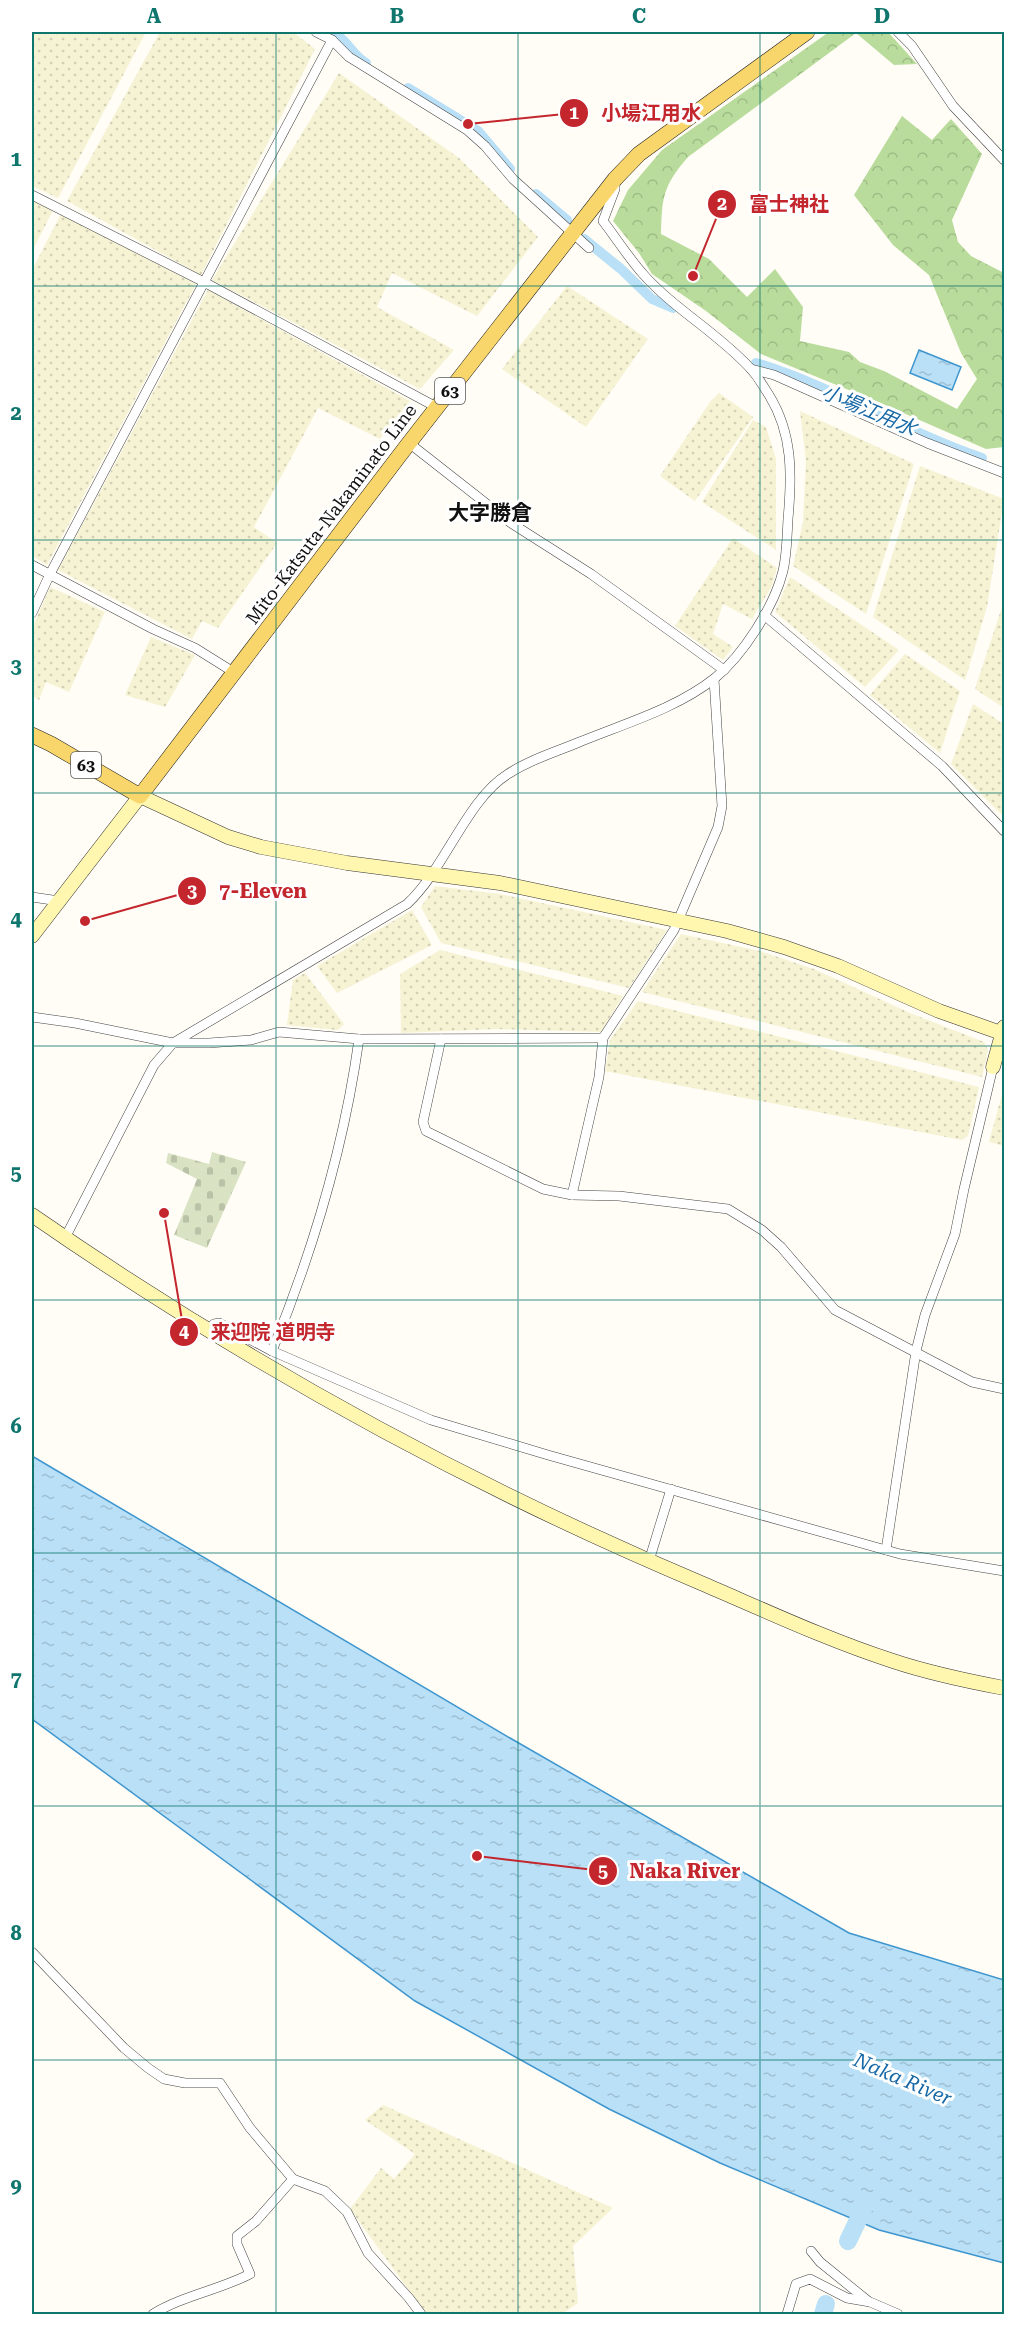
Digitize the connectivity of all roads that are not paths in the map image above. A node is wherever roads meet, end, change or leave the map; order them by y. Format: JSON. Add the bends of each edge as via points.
{"nodes":[{"id":1,"x":316,"y":32,"type":"edge"},
{"id":2,"x":807,"y":32,"type":"edge"},
{"id":3,"x":898,"y":32,"type":"edge"},
{"id":4,"x":332,"y":40,"type":"junction"},
{"id":5,"x":1005,"y":160,"type":"edge"},
{"id":6,"x":615,"y":180,"type":"junction"},
{"id":7,"x":32,"y":195,"type":"edge"},
{"id":8,"x":572,"y":234,"type":"junction"},
{"id":9,"x":589,"y":248,"type":"dead end"},
{"id":10,"x":204,"y":282,"type":"junction"},
{"id":11,"x":751,"y":369,"type":"junction"},
{"id":12,"x":438,"y":408,"type":"junction"},
{"id":13,"x":410,"y":443,"type":"junction"},
{"id":14,"x":1005,"y":472,"type":"edge"},
{"id":15,"x":32,"y":565,"type":"edge"},
{"id":16,"x":50,"y":574,"type":"junction"},
{"id":17,"x":32,"y":613,"type":"edge"},
{"id":18,"x":764,"y":615,"type":"junction"},
{"id":19,"x":724,"y":670,"type":"junction"},
{"id":20,"x":235,"y":672,"type":"junction"},
{"id":21,"x":714,"y":679,"type":"junction"},
{"id":22,"x":32,"y":735,"type":"edge"},
{"id":23,"x":140,"y":796,"type":"junction"},
{"id":24,"x":1005,"y":831,"type":"edge"},
{"id":25,"x":433,"y":874,"type":"junction"},
{"id":26,"x":32,"y":897,"type":"edge"},
{"id":27,"x":58,"y":901,"type":"junction"},
{"id":28,"x":678,"y":919,"type":"junction"},
{"id":29,"x":32,"y":936,"type":"edge"},
{"id":30,"x":32,"y":1017,"type":"edge"},
{"id":31,"x":1004,"y":1032,"type":"edge"},
{"id":32,"x":603,"y":1038,"type":"junction"},
{"id":33,"x":359,"y":1039,"type":"junction"},
{"id":34,"x":441,"y":1039,"type":"junction"},
{"id":35,"x":173,"y":1043,"type":"junction"},
{"id":36,"x":993,"y":1067,"type":"joint"},
{"id":37,"x":572,"y":1195,"type":"junction"},
{"id":38,"x":32,"y":1215,"type":"edge"},
{"id":39,"x":65,"y":1238,"type":"junction"},
{"id":40,"x":206,"y":1331,"type":"junction"},
{"id":41,"x":272,"y":1351,"type":"junction"},
{"id":42,"x":916,"y":1351,"type":"junction"},
{"id":43,"x":1005,"y":1389,"type":"edge"},
{"id":44,"x":671,"y":1489,"type":"junction"},
{"id":45,"x":886,"y":1550,"type":"junction"},
{"id":46,"x":649,"y":1561,"type":"junction"},
{"id":47,"x":1005,"y":1571,"type":"edge"},
{"id":48,"x":1005,"y":1688,"type":"edge"},
{"id":49,"x":32,"y":1952,"type":"edge"},
{"id":50,"x":293,"y":2179,"type":"junction"},
{"id":51,"x":811,"y":2251,"type":"dead end"},
{"id":52,"x":870,"y":2302,"type":"junction"},
{"id":53,"x":153,"y":2314,"type":"edge"},
{"id":54,"x":421,"y":2314,"type":"edge"},
{"id":55,"x":787,"y":2314,"type":"edge"},
{"id":56,"x":898,"y":2314,"type":"edge"}],
"edges":[{"from":1,"to":4,"type":"street"},
{"from":2,"to":6,"type":"main road","name":"Mito-Katsuta-Nakaminato Line","number":"63","via":[[649,147]]},
{"from":3,"to":5,"type":"street","via":[[953,106]]},
{"from":4,"to":8,"type":"street","via":[[349,57],[467,130]]},
{"from":4,"to":10,"type":"street"},
{"from":6,"to":8,"type":"main road","name":"Mito-Katsuta-Nakaminato Line","number":"63"},
{"from":6,"to":11,"type":"street","via":[[603,221],[644,274]]},
{"from":7,"to":10,"type":"street"},
{"from":8,"to":9,"type":"street"},
{"from":8,"to":12,"type":"main road","name":"Mito-Katsuta-Nakaminato Line","number":"63"},
{"from":10,"to":12,"type":"street"},
{"from":10,"to":16,"type":"street"},
{"from":11,"to":14,"type":"street","via":[[774,375],[927,443]]},
{"from":11,"to":18,"type":"street","via":[[781,419],[790,455],[786,557],[779,585]]},
{"from":12,"to":13,"type":"main road","name":"Mito-Katsuta-Nakaminato Line","number":"63"},
{"from":13,"to":19,"type":"street","via":[[511,523],[591,574]]},
{"from":13,"to":20,"type":"main road","name":"Mito-Katsuta-Nakaminato Line","number":"63"},
{"from":15,"to":16,"type":"street"},
{"from":16,"to":17,"type":"street"},
{"from":16,"to":20,"type":"street"},
{"from":18,"to":19,"type":"street"},
{"from":18,"to":24,"type":"street","via":[[942,766]]},
{"from":19,"to":21,"type":"street"},
{"from":20,"to":23,"type":"main road","name":"Mito-Katsuta-Nakaminato Line","number":"63"},
{"from":21,"to":25,"type":"street","via":[[664,706],[507,774],[478,803]]},
{"from":21,"to":28,"type":"street","via":[[722,806],[718,827]]},
{"from":22,"to":23,"type":"main road","number":"63"},
{"from":23,"to":25,"type":"street","via":[[228,837],[261,847]]},
{"from":23,"to":27,"type":"street"},
{"from":25,"to":28,"type":"street","via":[[500,883]]},
{"from":25,"to":35,"type":"street","via":[[407,904]]},
{"from":26,"to":27,"type":"street"},
{"from":27,"to":29,"type":"street"},
{"from":28,"to":31,"type":"street","via":[[795,951],[939,1011]]},
{"from":28,"to":32,"type":"street"},
{"from":30,"to":35,"type":"street"},
{"from":31,"to":36,"type":"street"},
{"from":32,"to":34,"type":"street"},
{"from":32,"to":37,"type":"street","via":[[599,1077]]},
{"from":33,"to":34,"type":"street"},
{"from":33,"to":35,"type":"street","via":[[279,1032],[250,1040]]},
{"from":33,"to":41,"type":"street","via":[[338,1153],[298,1284]]},
{"from":34,"to":37,"type":"street","via":[[423,1122],[426,1131],[543,1189]]},
{"from":35,"to":39,"type":"street","via":[[154,1065]]},
{"from":36,"to":42,"type":"street","via":[[955,1234]]},
{"from":37,"to":42,"type":"street","via":[[618,1196],[728,1209],[781,1247],[835,1310]]},
{"from":38,"to":39,"type":"street"},
{"from":39,"to":40,"type":"street"},
{"from":40,"to":41,"type":"street","via":[[219,1323]]},
{"from":40,"to":46,"type":"street","via":[[472,1477]]},
{"from":41,"to":44,"type":"street","via":[[431,1420]]},
{"from":42,"to":43,"type":"street","via":[[972,1382]]},
{"from":42,"to":45,"type":"street"},
{"from":44,"to":45,"type":"street"},
{"from":44,"to":46,"type":"street"},
{"from":45,"to":47,"type":"street"},
{"from":46,"to":48,"type":"street","via":[[891,1661]]},
{"from":49,"to":50,"type":"street","via":[[148,2068],[164,2079],[185,2084],[220,2083],[250,2128]]},
{"from":50,"to":53,"type":"street","via":[[256,2221],[237,2236],[250,2274]]},
{"from":50,"to":54,"type":"street","via":[[325,2191],[347,2212],[368,2253]]},
{"from":51,"to":52,"type":"street"},
{"from":52,"to":55,"type":"street","via":[[847,2298],[810,2279],[796,2284]]},
{"from":52,"to":56,"type":"street"}]}
